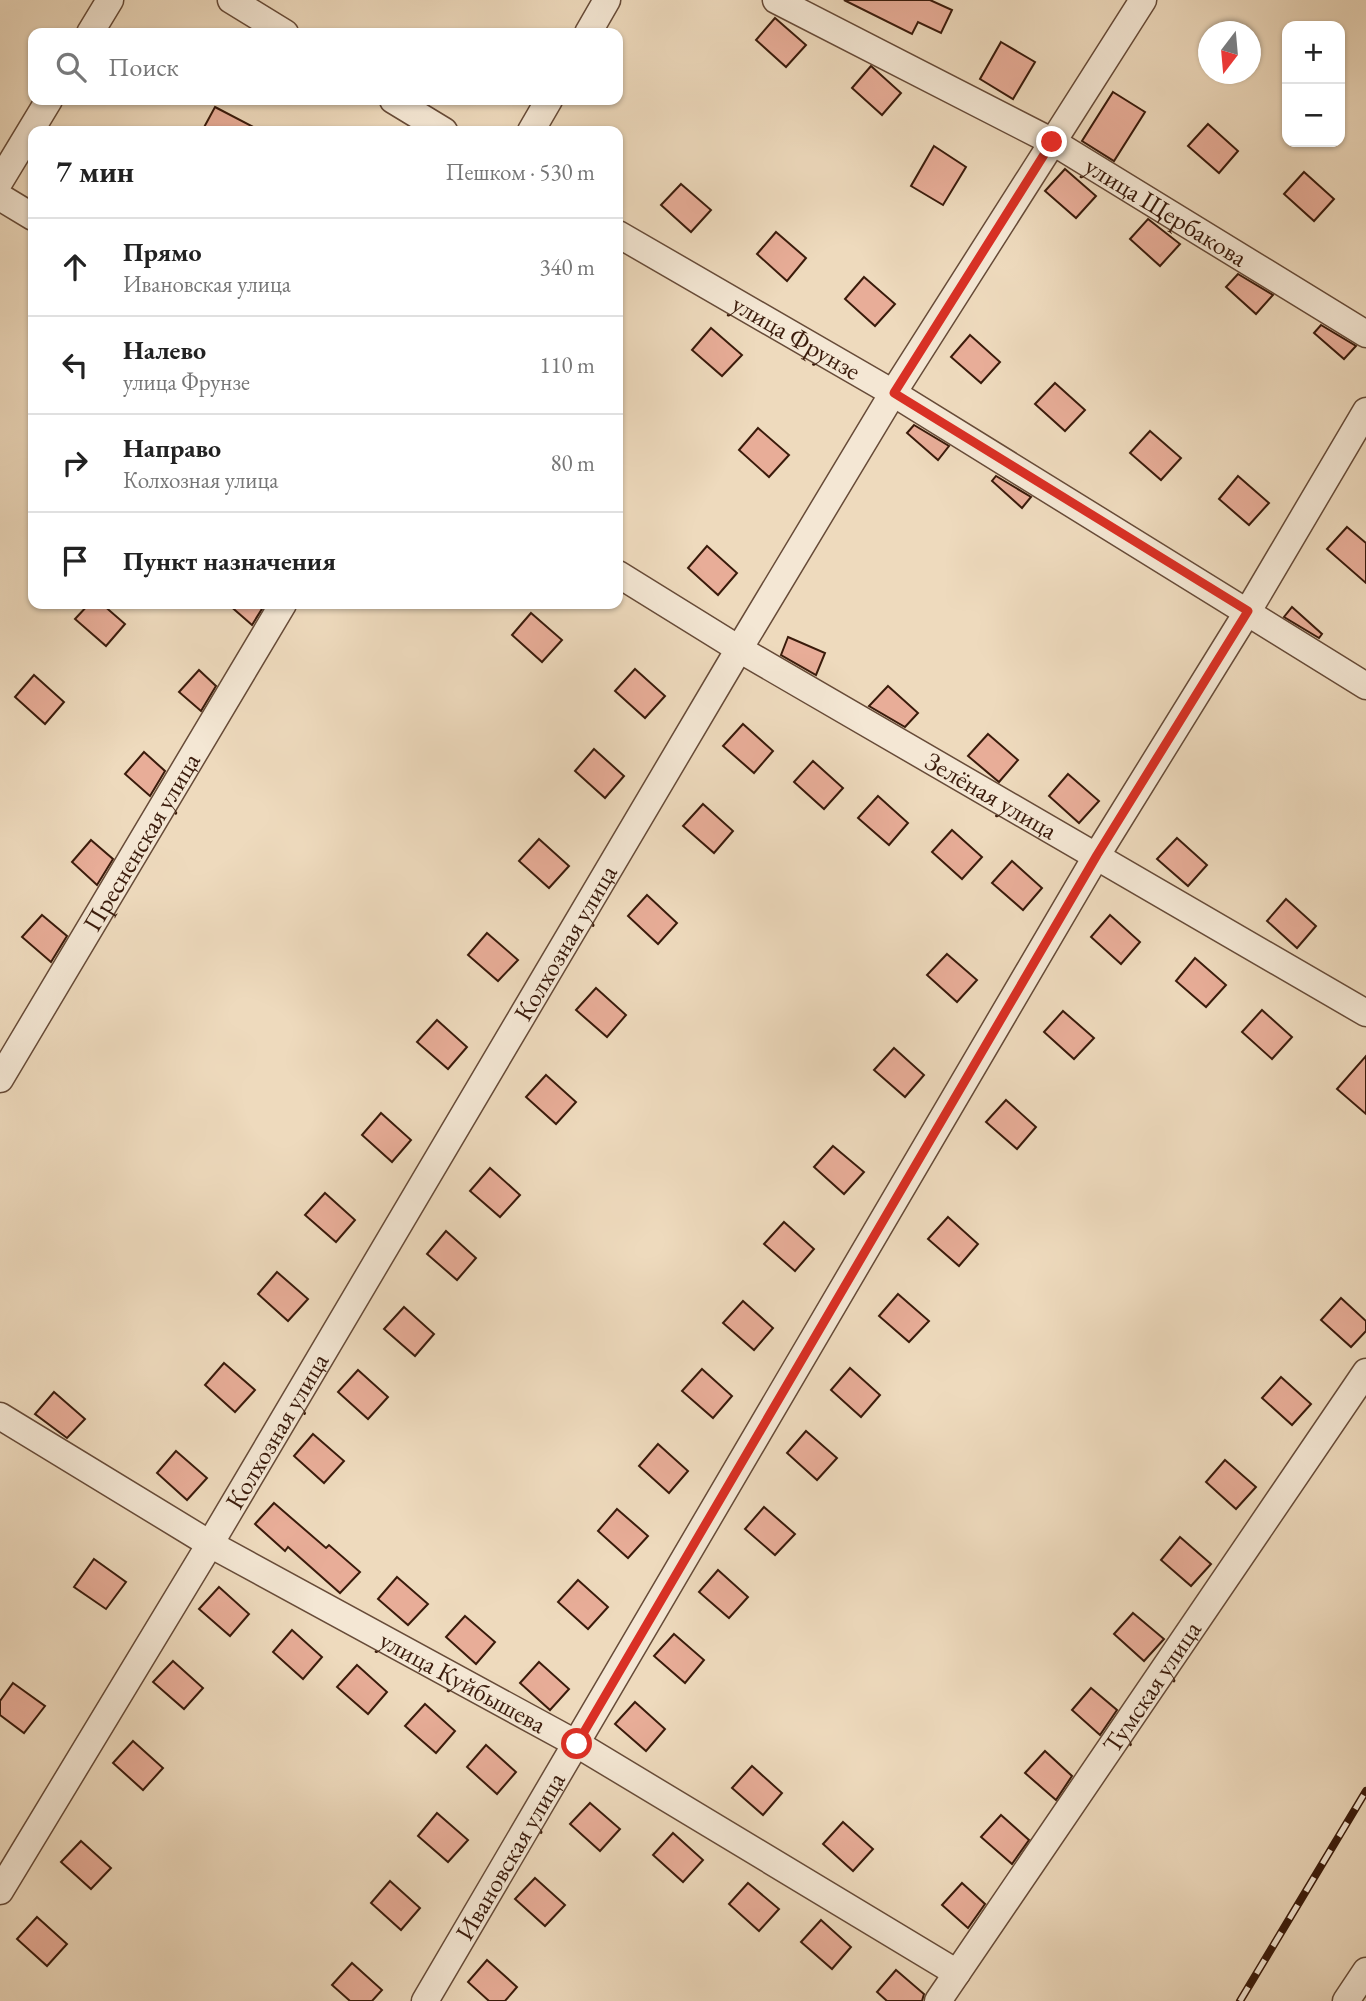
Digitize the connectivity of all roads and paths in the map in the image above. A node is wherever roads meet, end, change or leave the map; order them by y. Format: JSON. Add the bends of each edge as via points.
{"nodes":[{"id":1,"x":110,"y":0,"type":"edge"},
{"id":2,"x":231,"y":0,"type":"edge"},
{"id":3,"x":607,"y":0,"type":"edge"},
{"id":4,"x":776,"y":0,"type":"edge"},
{"id":5,"x":1143,"y":0,"type":"edge"},
{"id":6,"x":93,"y":28,"type":"edge"},
{"id":7,"x":277,"y":28,"type":"edge"},
{"id":8,"x":591,"y":28,"type":"edge"},
{"id":9,"x":46,"y":105,"type":"edge"},
{"id":10,"x":401,"y":105,"type":"edge"},
{"id":11,"x":547,"y":105,"type":"edge"},
{"id":12,"x":33,"y":126,"type":"edge"},
{"id":13,"x":436,"y":126,"type":"edge"},
{"id":14,"x":534,"y":126,"type":"edge"},
{"id":15,"x":28,"y":135,"type":"edge"},
{"id":16,"x":1052,"y":142,"type":"junction"},
{"id":17,"x":0,"y":181,"type":"edge"},
{"id":18,"x":0,"y":197,"type":"edge"},
{"id":19,"x":28,"y":214,"type":"edge"},
{"id":20,"x":623,"y":237,"type":"edge"},
{"id":21,"x":1366,"y":334,"type":"edge"},
{"id":22,"x":894,"y":393,"type":"junction"},
{"id":23,"x":1366,"y":411,"type":"edge"},
{"id":24,"x":623,"y":577,"type":"edge"},
{"id":25,"x":281,"y":609,"type":"edge"},
{"id":26,"x":1248,"y":611,"type":"junction"},
{"id":27,"x":739,"y":649,"type":"junction"},
{"id":28,"x":1366,"y":686,"type":"edge"},
{"id":29,"x":1097,"y":855,"type":"junction"},
{"id":30,"x":1366,"y":1013,"type":"edge"},
{"id":31,"x":0,"y":1079,"type":"edge"},
{"id":32,"x":1366,"y":1372,"type":"edge"},
{"id":33,"x":0,"y":1416,"type":"edge"},
{"id":34,"x":210,"y":1544,"type":"junction"},
{"id":35,"x":577,"y":1744,"type":"junction"},
{"id":36,"x":0,"y":1891,"type":"edge"},
{"id":37,"x":1366,"y":1971,"type":"edge"},
{"id":38,"x":957,"y":1973,"type":"junction"},
{"id":39,"x":425,"y":2001,"type":"edge"},
{"id":40,"x":938,"y":2001,"type":"edge"},
{"id":41,"x":1346,"y":2001,"type":"edge"}],
"edges":[{"from":1,"to":6,"type":"street"},
{"from":2,"to":7,"type":"street"},
{"from":3,"to":8,"type":"street"},
{"from":4,"to":16,"type":"street","name":"улица Щербакова"},
{"from":5,"to":16,"type":"street","name":"Колхозная улица"},
{"from":9,"to":12,"type":"street"},
{"from":10,"to":13,"type":"street"},
{"from":11,"to":14,"type":"street"},
{"from":15,"to":17,"type":"street"},
{"from":16,"to":21,"type":"street","name":"улица Щербакова"},
{"from":16,"to":22,"type":"street","name":"Колхозная улица"},
{"from":18,"to":19,"type":"street"},
{"from":20,"to":22,"type":"street","name":"улица Фрунзе"},
{"from":22,"to":26,"type":"street","name":"улица Фрунзе"},
{"from":22,"to":27,"type":"street","name":"Колхозная улица"},
{"from":23,"to":26,"type":"street","name":"Ивановская улица"},
{"from":24,"to":27,"type":"street","name":"Зелёная улица"},
{"from":25,"to":31,"type":"street","name":"Пресненская улица"},
{"from":26,"to":28,"type":"street","name":"улица Фрунзе"},
{"from":26,"to":29,"type":"street","name":"Ивановская улица"},
{"from":27,"to":29,"type":"street","name":"Зелёная улица"},
{"from":27,"to":34,"type":"street","name":"Колхозная улица"},
{"from":29,"to":30,"type":"street","name":"Зелёная улица"},
{"from":29,"to":35,"type":"street","name":"Ивановская улица"},
{"from":32,"to":38,"type":"street","name":"Тумская улица"},
{"from":33,"to":34,"type":"street","name":"улица Куйбышева"},
{"from":34,"to":35,"type":"street","name":"улица Куйбышева"},
{"from":34,"to":36,"type":"street","name":"Колхозная улица"},
{"from":35,"to":38,"type":"street","name":"улица Куйбышева"},
{"from":35,"to":39,"type":"street","name":"Ивановская улица"},
{"from":37,"to":41,"type":"street"},
{"from":38,"to":40,"type":"street","name":"Тумская улица"}]}
